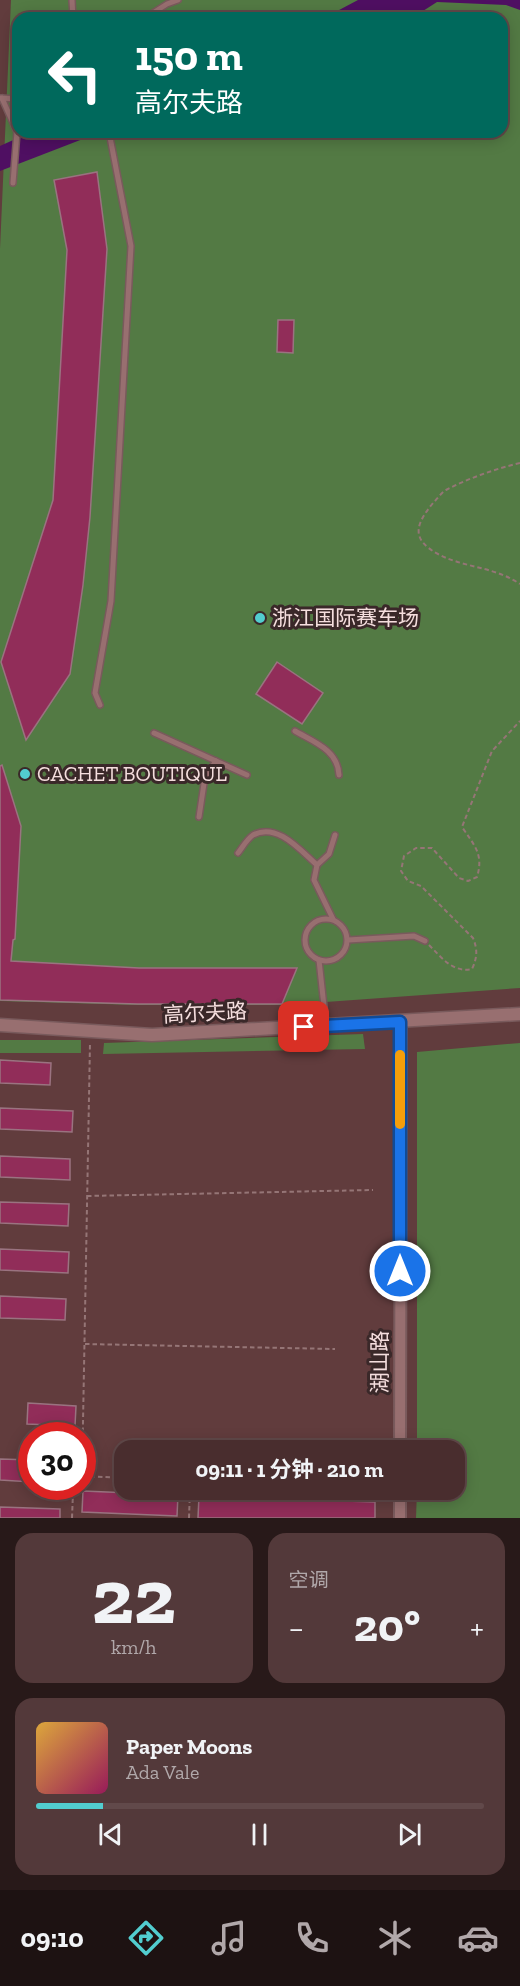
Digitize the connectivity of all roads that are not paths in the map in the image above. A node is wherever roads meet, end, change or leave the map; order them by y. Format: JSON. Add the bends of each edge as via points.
{"nodes":[{"id":1,"x":178,"y":0,"type":"edge"},
{"id":2,"x":154,"y":12,"type":"edge"},
{"id":3,"x":1,"y":98,"type":"edge"},
{"id":4,"x":12,"y":121,"type":"edge"},
{"id":5,"x":17,"y":138,"type":"edge"},
{"id":6,"x":110,"y":138,"type":"edge"},
{"id":7,"x":13,"y":183,"type":"dead end"},
{"id":8,"x":100,"y":705,"type":"dead end"},
{"id":9,"x":295,"y":730,"type":"dead end"},
{"id":10,"x":154,"y":733,"type":"dead end"},
{"id":11,"x":216,"y":761,"type":"junction"},
{"id":12,"x":247,"y":775,"type":"dead end"},
{"id":13,"x":339,"y":775,"type":"dead end"},
{"id":14,"x":199,"y":817,"type":"dead end"},
{"id":15,"x":335,"y":835,"type":"dead end"},
{"id":16,"x":238,"y":853,"type":"dead end"},
{"id":17,"x":317,"y":865,"type":"junction"},
{"id":18,"x":333,"y":919,"type":"junction"},
{"id":19,"x":348,"y":940,"type":"junction"},
{"id":20,"x":425,"y":941,"type":"road end"},
{"id":21,"x":319,"y":960,"type":"junction"},
{"id":22,"x":520,"y":1014,"type":"edge"},
{"id":23,"x":400,"y":1022,"type":"junction"},
{"id":24,"x":0,"y":1025,"type":"edge"},
{"id":25,"x":326,"y":1026,"type":"junction"},
{"id":26,"x":400,"y":1440,"type":"edge"},
{"id":27,"x":400,"y":1500,"type":"edge"},
{"id":28,"x":400,"y":1518,"type":"edge"}],
"edges":[{"from":1,"to":2,"type":"lane"},
{"from":3,"to":4,"type":"lane"},
{"from":5,"to":7,"type":"lane"},
{"from":6,"to":8,"type":"lane","via":[[130,246],[111,601],[95,693]]},
{"from":9,"to":13,"type":"lane","via":[[329,752],[339,763]]},
{"from":10,"to":11,"type":"lane"},
{"from":11,"to":12,"type":"lane"},
{"from":11,"to":14,"type":"lane","via":[[205,777]]},
{"from":15,"to":17,"type":"lane","via":[[329,854]]},
{"from":16,"to":17,"type":"lane","via":[[252,836],[269,831],[282,836]]},
{"from":17,"to":18,"type":"lane","via":[[314,880]]},
{"from":18,"to":19,"type":"lane","via":[[344,927]]},
{"from":18,"to":21,"type":"lane","via":[[320,919],[309,926],[304,939],[308,952]]},
{"from":19,"to":20,"type":"lane","via":[[414,936]]},
{"from":19,"to":21,"type":"lane","via":[[344,953],[333,961]]},
{"from":21,"to":25,"type":"lane"},
{"from":22,"to":23,"type":"street","name":"高尔夫路"},
{"from":23,"to":25,"type":"street","name":"高尔夫路"},
{"from":23,"to":26,"type":"street","name":"湖山路"},
{"from":24,"to":25,"type":"street","name":"高尔夫路","via":[[152,1035]]},
{"from":27,"to":28,"type":"street"}]}
